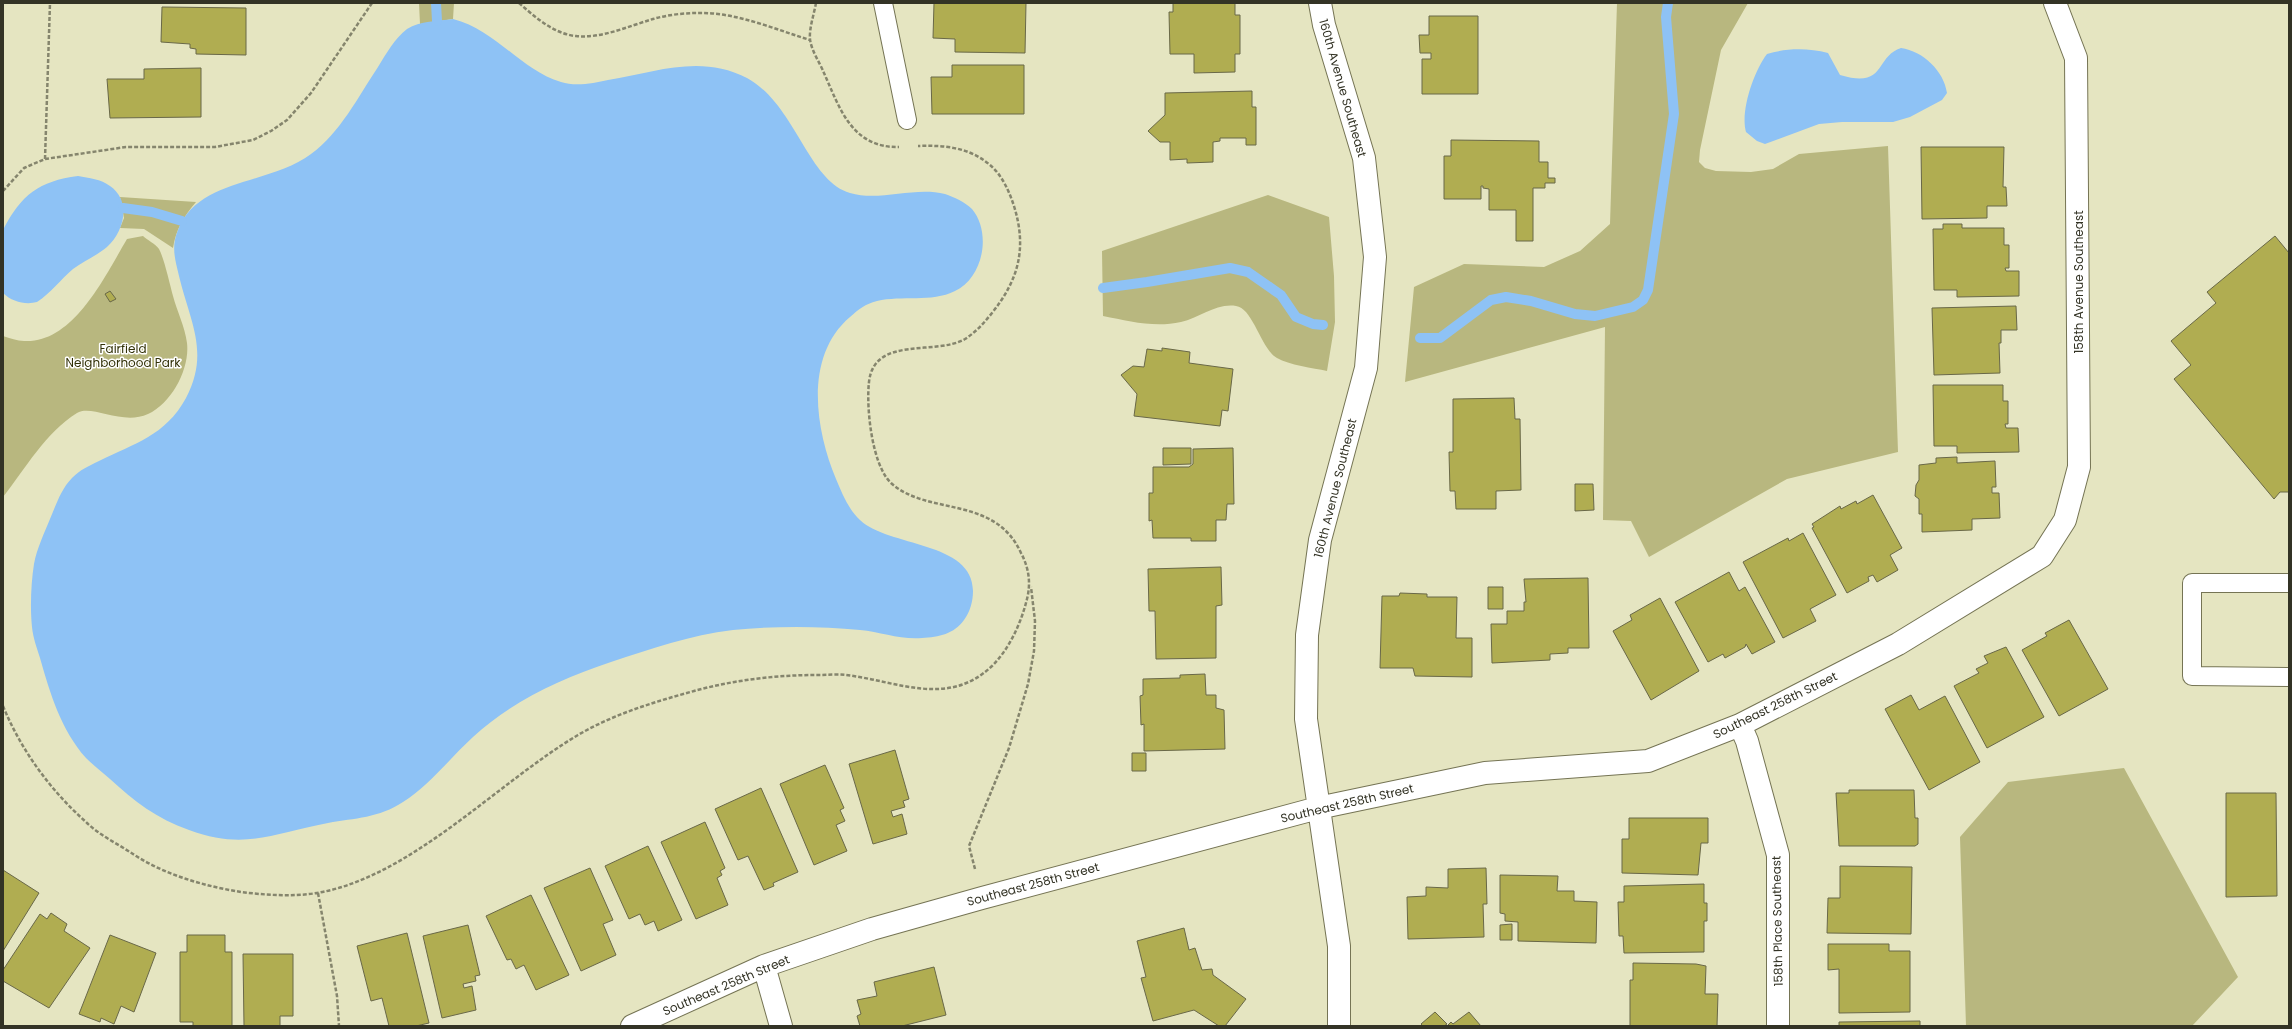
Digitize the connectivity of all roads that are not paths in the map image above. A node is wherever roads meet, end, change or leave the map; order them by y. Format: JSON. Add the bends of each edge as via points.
{"nodes":[{"id":1,"x":883,"y":3,"type":"edge"},
{"id":2,"x":1320,"y":3,"type":"edge"},
{"id":3,"x":2055,"y":3,"type":"edge"},
{"id":4,"x":908,"y":120,"type":"dead end"},
{"id":5,"x":2042,"y":556,"type":"joint"},
{"id":6,"x":2289,"y":583,"type":"edge"},
{"id":7,"x":2289,"y":677,"type":"edge"},
{"id":8,"x":1740,"y":725,"type":"junction"},
{"id":9,"x":1318,"y":808,"type":"junction"},
{"id":10,"x":764,"y":966,"type":"junction"},
{"id":11,"x":632,"y":1026,"type":"edge"},
{"id":12,"x":781,"y":1026,"type":"edge"},
{"id":13,"x":1340,"y":1026,"type":"edge"},
{"id":14,"x":1778,"y":1026,"type":"edge"}],
"edges":[{"from":1,"to":4,"type":"lane"},
{"from":2,"to":9,"type":"street","name":"160th Avenue Southeast","via":[[1324,25],[1364,158],[1375,257],[1366,368],[1320,540],[1307,635],[1306,719]]},
{"from":3,"to":5,"type":"street","name":"158th Avenue Southeast","via":[[2076,58],[2079,467],[2065,520]]},
{"from":5,"to":8,"type":"street","name":"Southeast 258th Street","via":[[1898,644]]},
{"from":6,"to":7,"type":"lane","via":[[2192,583],[2192,676]]},
{"from":8,"to":9,"type":"street","name":"Southeast 258th Street","via":[[1648,761],[1485,773]]},
{"from":8,"to":14,"type":"street","name":"158th Place Southeast","via":[[1747,741],[1778,855]]},
{"from":9,"to":10,"type":"street","name":"Southeast 258th Street","via":[[982,898],[872,930]]},
{"from":9,"to":13,"type":"street","name":"160th Avenue Southeast","via":[[1339,946]]},
{"from":10,"to":11,"type":"street","name":"Southeast 258th Street"},
{"from":10,"to":12,"type":"street"}]}
